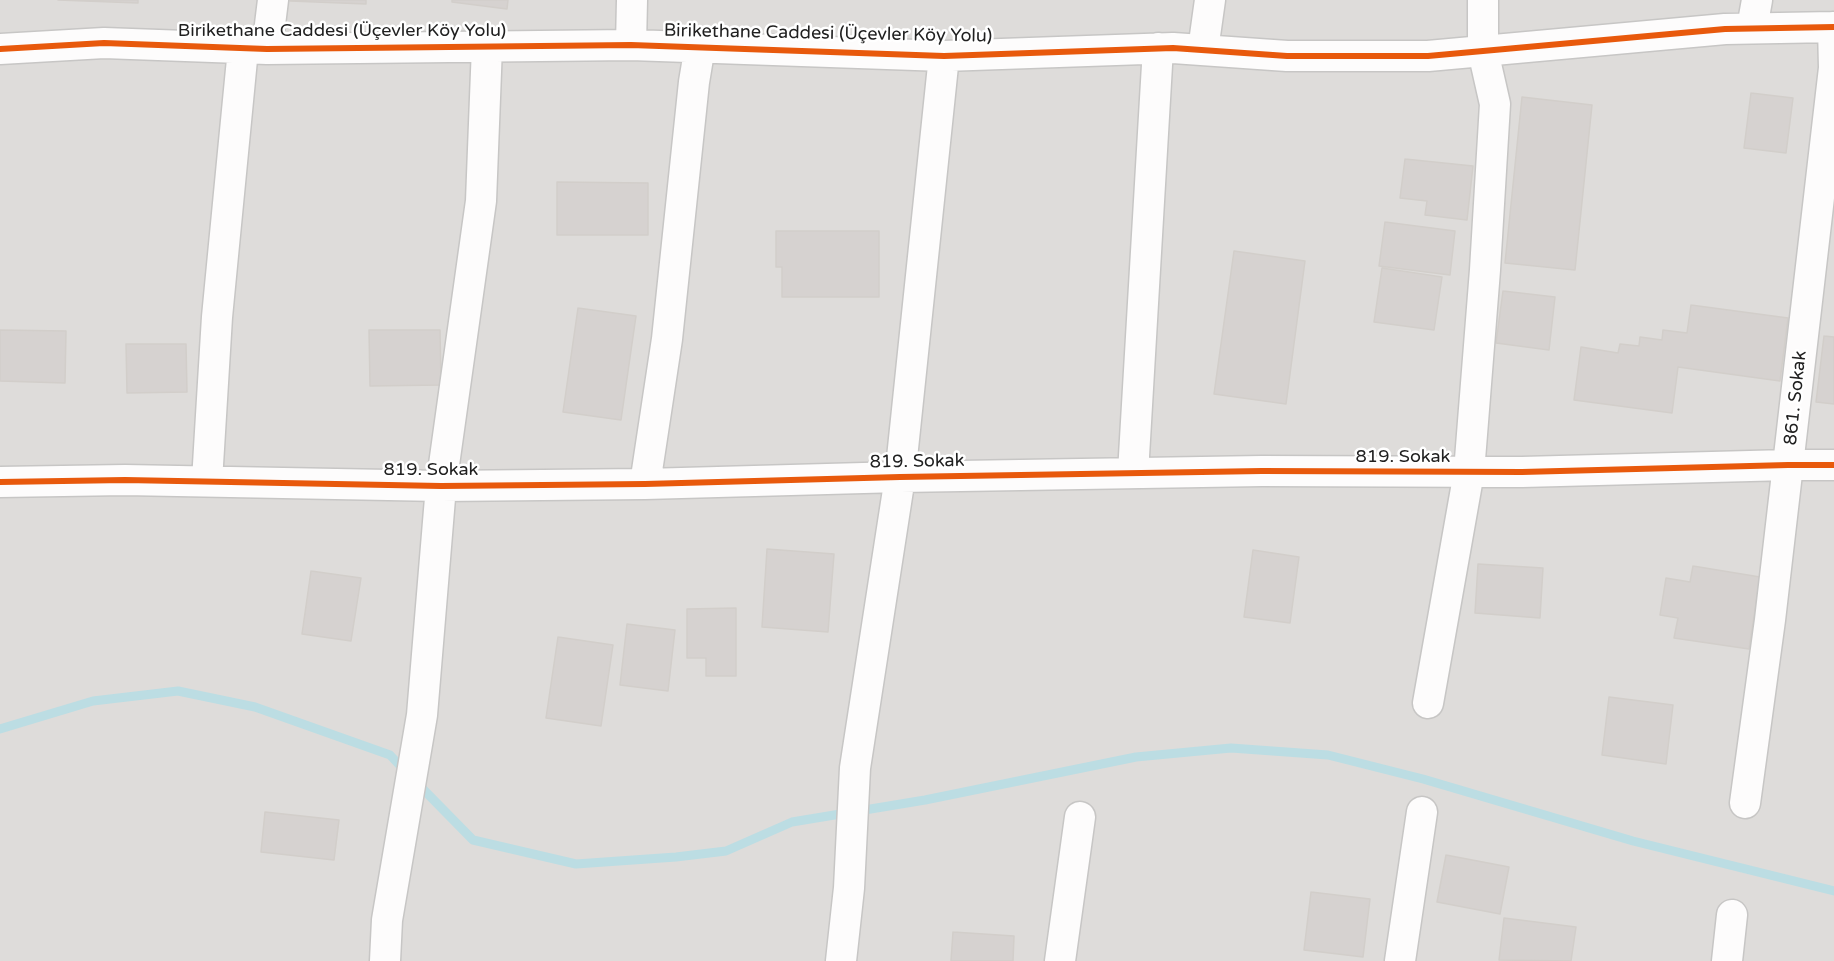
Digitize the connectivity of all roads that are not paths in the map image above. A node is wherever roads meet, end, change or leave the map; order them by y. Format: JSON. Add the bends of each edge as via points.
{"nodes":[{"id":1,"x":273,"y":0,"type":"edge"},
{"id":2,"x":632,"y":0,"type":"edge"},
{"id":3,"x":1210,"y":0,"type":"edge"},
{"id":4,"x":1483,"y":0,"type":"edge"},
{"id":5,"x":1755,"y":14,"type":"edge"},
{"id":6,"x":1833,"y":27,"type":"edge"},
{"id":7,"x":631,"y":45,"type":"junction"},
{"id":8,"x":487,"y":46,"type":"junction"},
{"id":9,"x":700,"y":46,"type":"junction"},
{"id":10,"x":1158,"y":48,"type":"junction"},
{"id":11,"x":0,"y":49,"type":"edge"},
{"id":12,"x":255,"y":49,"type":"junction"},
{"id":13,"x":1203,"y":50,"type":"junction"},
{"id":14,"x":1483,"y":51,"type":"junction"},
{"id":15,"x":944,"y":56,"type":"junction"},
{"id":16,"x":1788,"y":465,"type":"junction"},
{"id":17,"x":1834,"y":465,"type":"edge"},
{"id":18,"x":1469,"y":472,"type":"junction"},
{"id":19,"x":1133,"y":473,"type":"junction"},
{"id":20,"x":900,"y":477,"type":"junction"},
{"id":21,"x":207,"y":481,"type":"junction"},
{"id":22,"x":0,"y":482,"type":"edge"},
{"id":23,"x":645,"y":484,"type":"junction"},
{"id":24,"x":441,"y":486,"type":"junction"},
{"id":25,"x":1428,"y":703,"type":"dead end"},
{"id":26,"x":1745,"y":803,"type":"dead end"},
{"id":27,"x":1422,"y":812,"type":"dead end"},
{"id":28,"x":1080,"y":817,"type":"dead end"},
{"id":29,"x":1732,"y":915,"type":"dead end"},
{"id":30,"x":385,"y":961,"type":"edge"},
{"id":31,"x":841,"y":961,"type":"edge"},
{"id":32,"x":1060,"y":961,"type":"edge"},
{"id":33,"x":1400,"y":961,"type":"edge"},
{"id":34,"x":1727,"y":961,"type":"edge"}],
"edges":[{"from":1,"to":12,"type":"street"},
{"from":2,"to":7,"type":"street"},
{"from":3,"to":13,"type":"street"},
{"from":4,"to":14,"type":"street"},
{"from":5,"to":6,"type":"street","name":"Birikethane Caddesi (Üçevler Köy Yolu)"},
{"from":5,"to":14,"type":"street","name":"Birikethane Caddesi (Üçevler Köy Yolu)","via":[[1725,29]]},
{"from":6,"to":16,"type":"street","name":"861. Sokak","via":[[1834,68]]},
{"from":7,"to":8,"type":"street","name":"Birikethane Caddesi (Üçevler Köy Yolu)"},
{"from":7,"to":9,"type":"street","name":"Birikethane Caddesi (Üçevler Köy Yolu)"},
{"from":8,"to":12,"type":"street","name":"Birikethane Caddesi (Üçevler Köy Yolu)"},
{"from":8,"to":24,"type":"street","via":[[481,201]]},
{"from":9,"to":15,"type":"street","name":"Birikethane Caddesi (Üçevler Köy Yolu)"},
{"from":9,"to":23,"type":"street","via":[[667,339]]},
{"from":10,"to":13,"type":"street","name":"Birikethane Caddesi (Üçevler Köy Yolu)"},
{"from":10,"to":15,"type":"street","name":"Birikethane Caddesi (Üçevler Köy Yolu)"},
{"from":10,"to":19,"type":"street"},
{"from":11,"to":12,"type":"street","name":"Birikethane Caddesi (Üçevler Köy Yolu)","via":[[104,43]]},
{"from":12,"to":21,"type":"street","via":[[217,317]]},
{"from":13,"to":14,"type":"street","name":"Birikethane Caddesi (Üçevler Köy Yolu)","via":[[1299,56],[1428,56]]},
{"from":14,"to":18,"type":"street","via":[[1495,104]]},
{"from":15,"to":20,"type":"street"},
{"from":16,"to":17,"type":"street","name":"819. Sokak"},
{"from":16,"to":18,"type":"street","name":"819. Sokak"},
{"from":16,"to":26,"type":"street","name":"861. Sokak"},
{"from":18,"to":19,"type":"street","name":"819. Sokak"},
{"from":18,"to":25,"type":"street"},
{"from":19,"to":20,"type":"street","name":"819. Sokak"},
{"from":20,"to":23,"type":"street","name":"819. Sokak"},
{"from":20,"to":31,"type":"street","via":[[855,768]]},
{"from":21,"to":22,"type":"street","name":"819. Sokak"},
{"from":21,"to":24,"type":"street","name":"819. Sokak"},
{"from":23,"to":24,"type":"street","name":"819. Sokak"},
{"from":24,"to":30,"type":"street","via":[[422,715],[387,920]]},
{"from":27,"to":33,"type":"street"},
{"from":28,"to":32,"type":"street"},
{"from":29,"to":34,"type":"street"}]}
